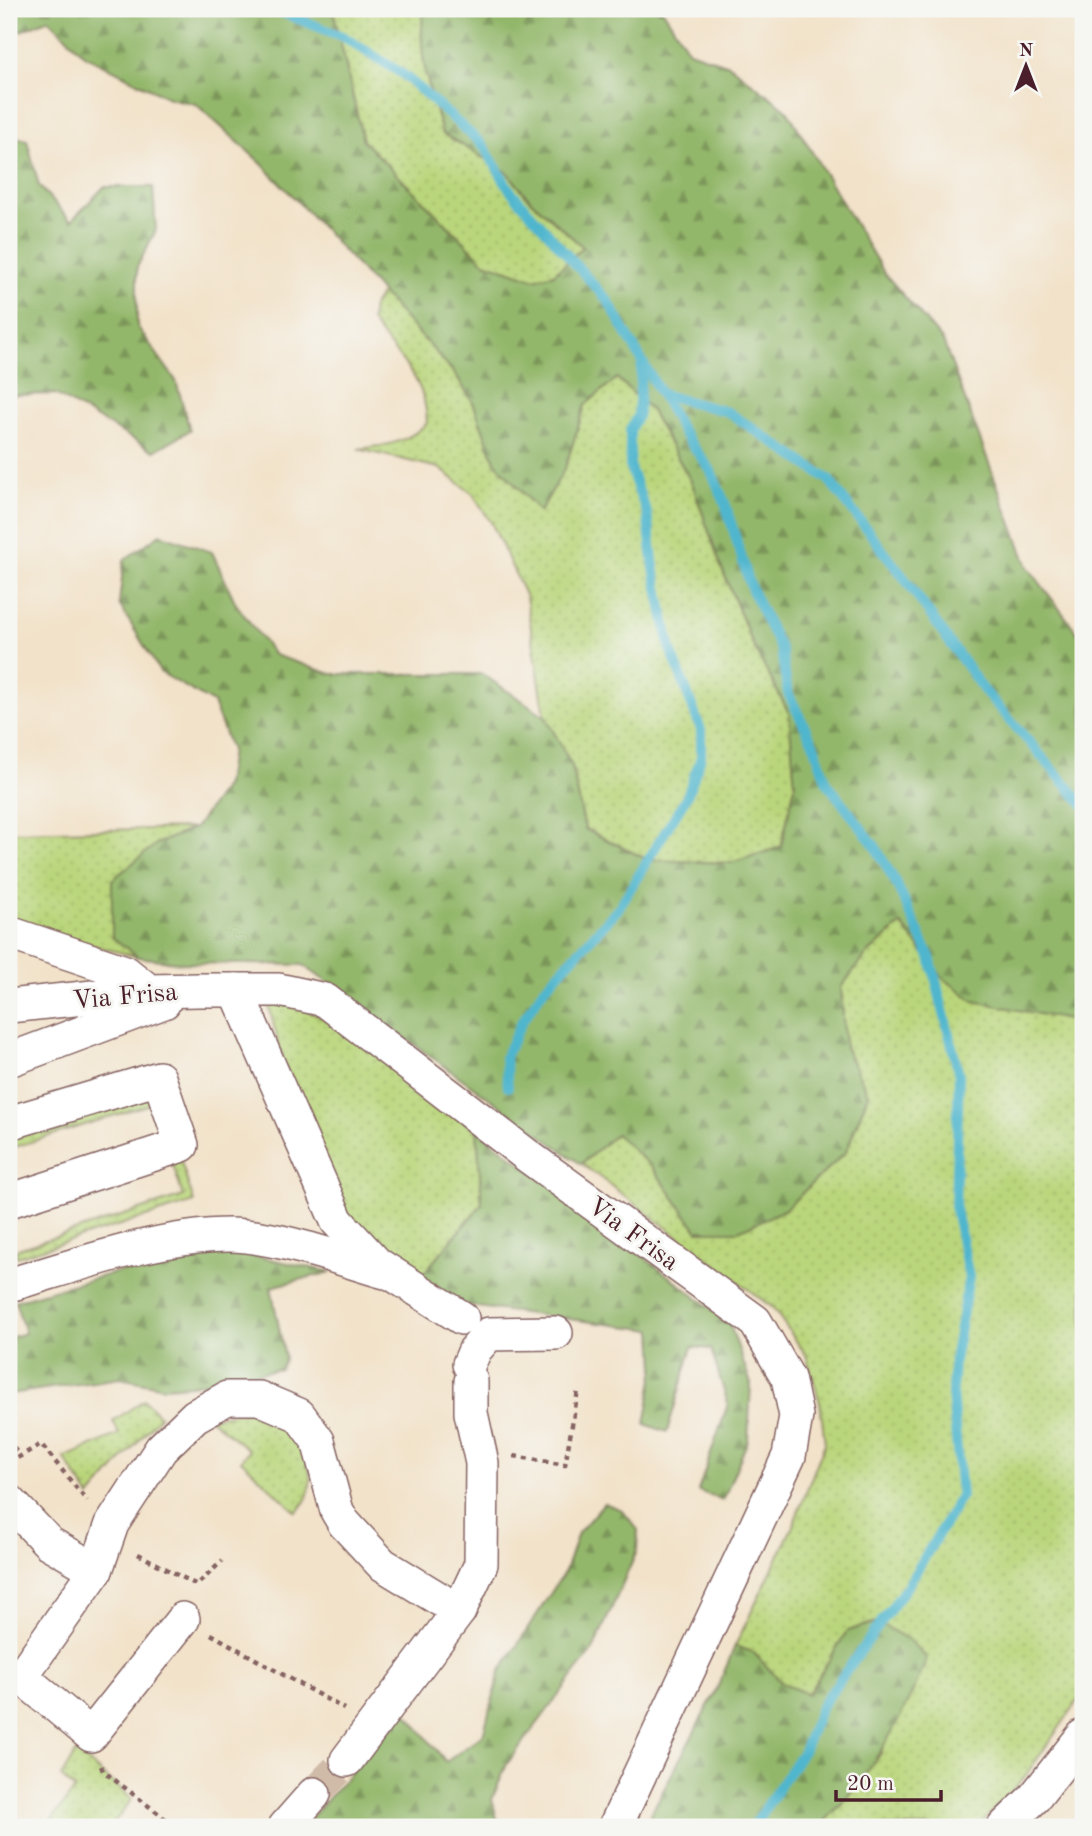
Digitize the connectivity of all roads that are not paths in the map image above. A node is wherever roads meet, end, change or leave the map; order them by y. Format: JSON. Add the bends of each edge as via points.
{"nodes":[{"id":1,"x":9,"y":933,"type":"edge"},
{"id":2,"x":199,"y":990,"type":"junction"},
{"id":3,"x":236,"y":990,"type":"junction"},
{"id":4,"x":149,"y":991,"type":"junction"},
{"id":5,"x":9,"y":1006,"type":"edge"},
{"id":6,"x":9,"y":1060,"type":"edge"},
{"id":7,"x":9,"y":1123,"type":"edge"},
{"id":8,"x":9,"y":1201,"type":"edge"},
{"id":9,"x":391,"y":1274,"type":"junction"},
{"id":10,"x":9,"y":1285,"type":"edge"},
{"id":11,"x":462,"y":1318,"type":"dead end"},
{"id":12,"x":556,"y":1333,"type":"dead end"},
{"id":13,"x":9,"y":1501,"type":"edge"},
{"id":14,"x":96,"y":1570,"type":"junction"},
{"id":15,"x":459,"y":1611,"type":"junction"},
{"id":16,"x":183,"y":1619,"type":"road end"},
{"id":17,"x":18,"y":1674,"type":"edge"},
{"id":18,"x":1083,"y":1736,"type":"edge"},
{"id":19,"x":347,"y":1760,"type":"tunnel mouth"},
{"id":20,"x":314,"y":1794,"type":"tunnel mouth"},
{"id":21,"x":285,"y":1827,"type":"edge"},
{"id":22,"x":615,"y":1827,"type":"edge"},
{"id":23,"x":1004,"y":1827,"type":"edge"}],
"edges":[{"from":1,"to":4,"type":"street","via":[[125,972]]},
{"from":2,"to":3,"type":"street","name":"Via Frisa"},
{"from":2,"to":4,"type":"street","name":"Via Frisa"},
{"from":2,"to":6,"type":"street"},
{"from":3,"to":9,"type":"street","via":[[337,1221]]},
{"from":3,"to":22,"type":"street","name":"Via Frisa","via":[[279,990],[325,1000],[529,1157],[755,1321],[788,1378],[796,1416],[789,1456]]},
{"from":4,"to":5,"type":"street","name":"Via Frisa"},
{"from":7,"to":8,"type":"street","via":[[159,1078],[182,1145]]},
{"from":9,"to":10,"type":"street","via":[[294,1246],[229,1235],[159,1244]]},
{"from":9,"to":11,"type":"street"},
{"from":12,"to":15,"type":"street","via":[[489,1334],[475,1350],[470,1372],[471,1413],[482,1463],[481,1564]]},
{"from":13,"to":14,"type":"street","via":[[49,1543]]},
{"from":14,"to":15,"type":"street","via":[[112,1524],[161,1449],[195,1416],[226,1398],[259,1398],[299,1415],[317,1441],[337,1511],[370,1554]]},
{"from":14,"to":17,"type":"street"},
{"from":15,"to":19,"type":"street"},
{"from":16,"to":17,"type":"street","via":[[91,1735]]},
{"from":18,"to":23,"type":"street","via":[[1034,1798]]},
{"from":20,"to":21,"type":"street"}]}
